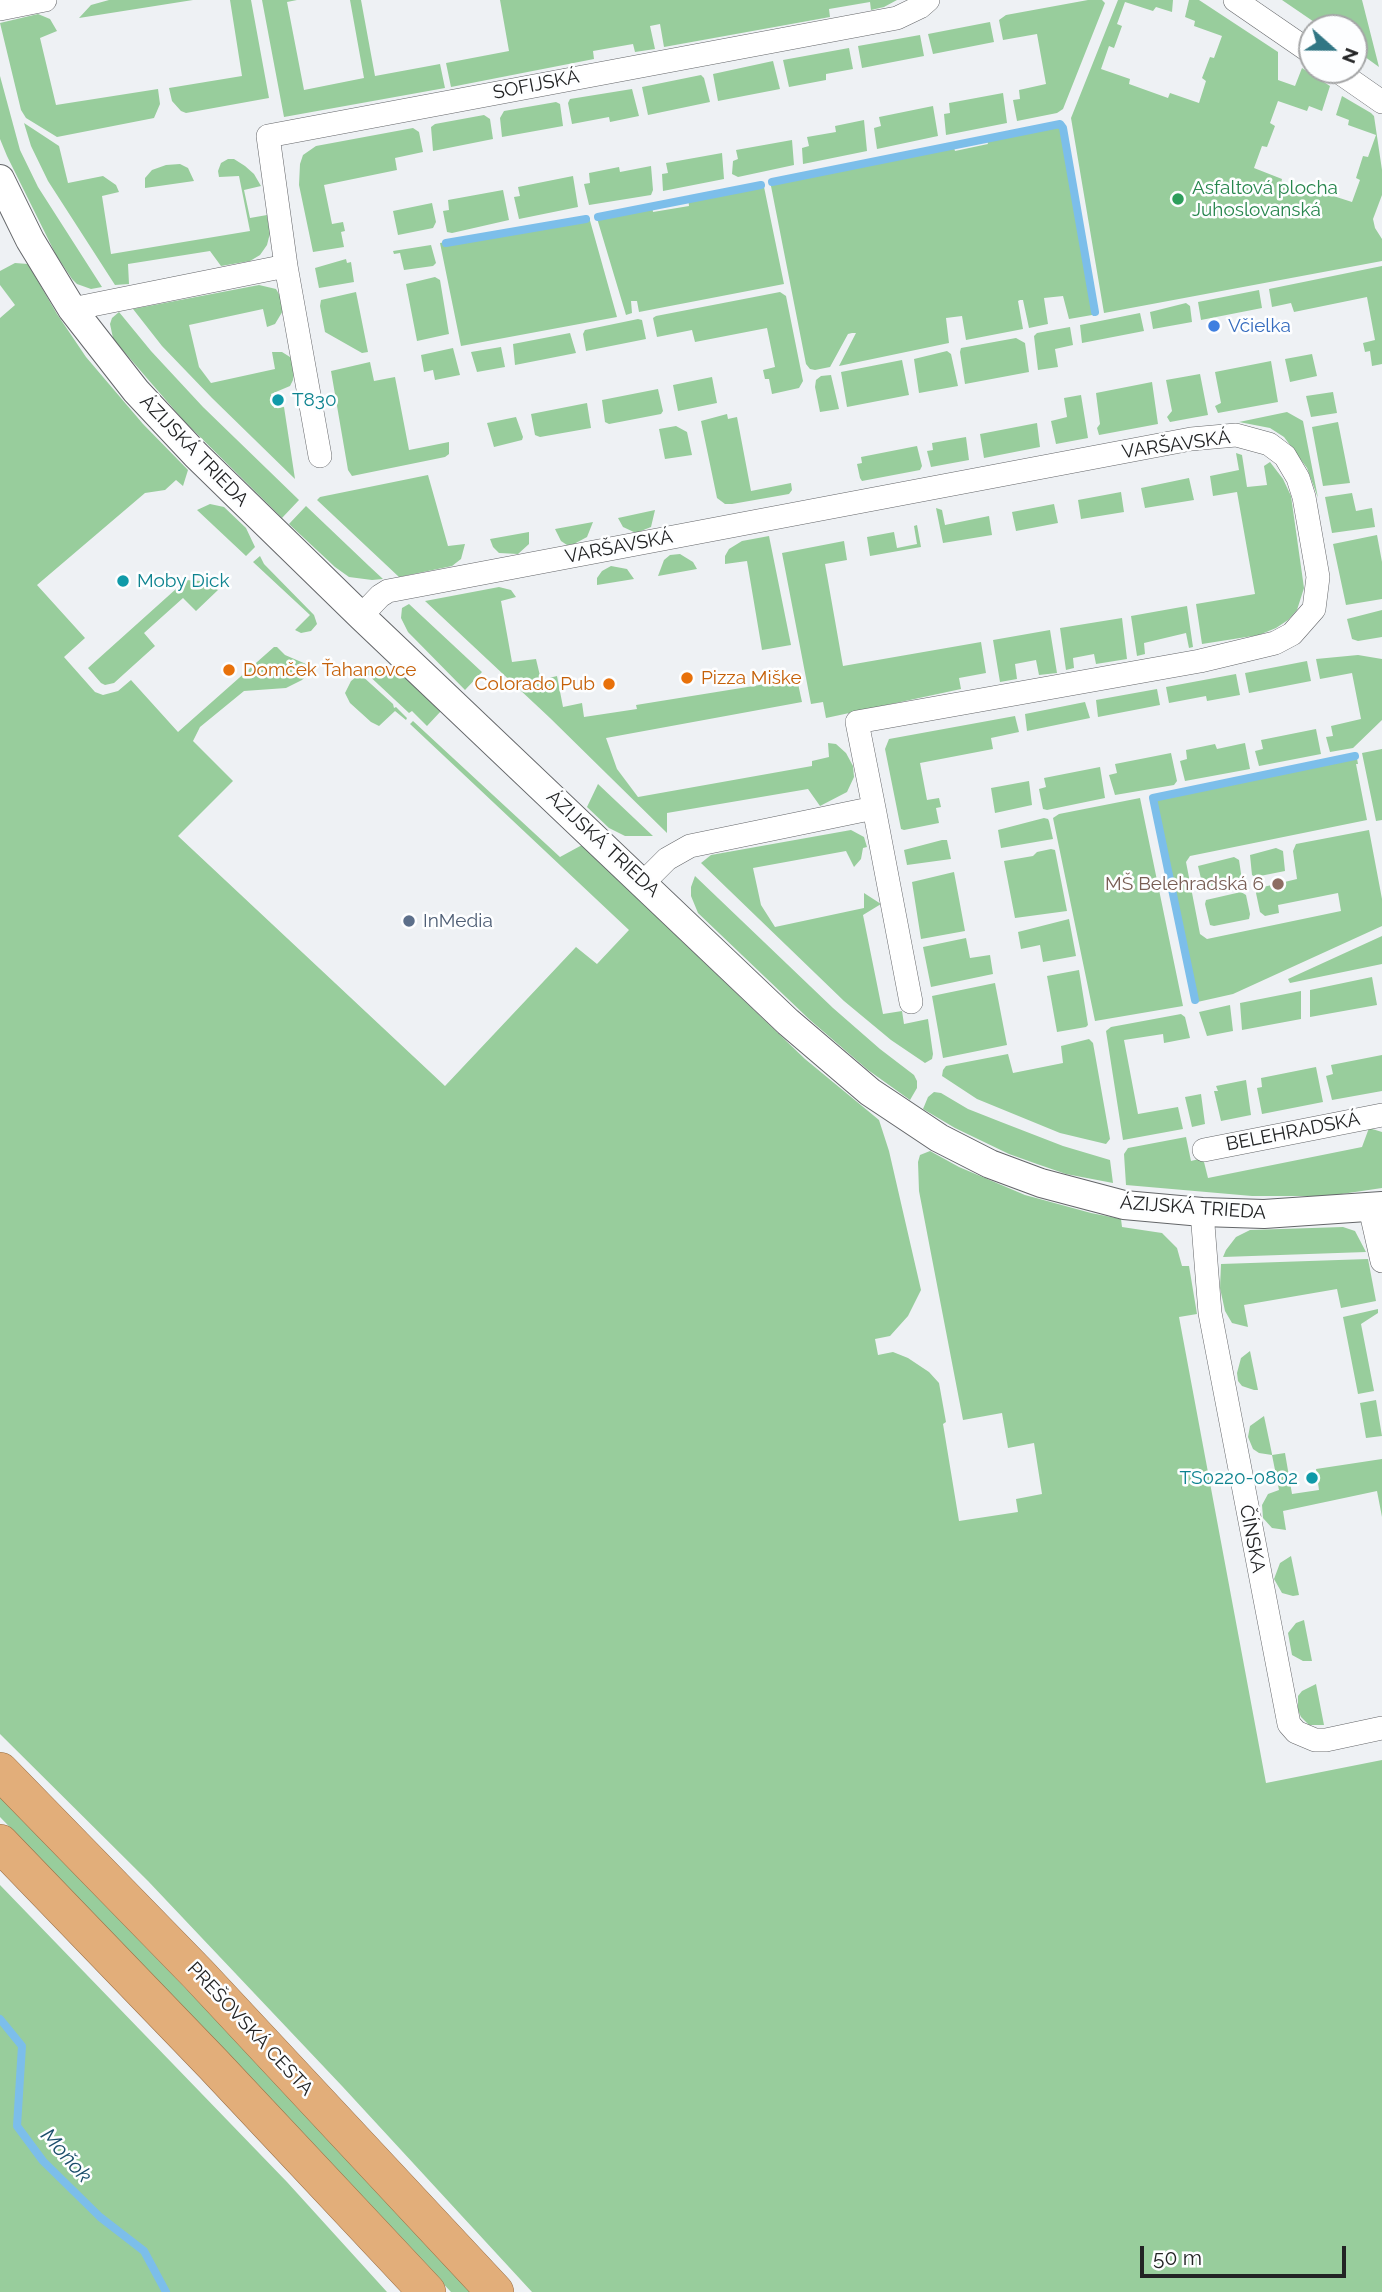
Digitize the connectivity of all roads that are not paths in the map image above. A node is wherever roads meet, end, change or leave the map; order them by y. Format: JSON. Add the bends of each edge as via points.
{"nodes":[{"id":1,"x":46,"y":0,"type":"edge"},
{"id":2,"x":928,"y":0,"type":"edge"},
{"id":3,"x":1235,"y":0,"type":"edge"},
{"id":4,"x":0,"y":9,"type":"edge"},
{"id":5,"x":1298,"y":43,"type":"edge"},
{"id":6,"x":1356,"y":84,"type":"edge"},
{"id":7,"x":1382,"y":102,"type":"edge"},
{"id":8,"x":0,"y":179,"type":"edge"},
{"id":9,"x":286,"y":266,"type":"junction"},
{"id":10,"x":72,"y":309,"type":"junction"},
{"id":11,"x":320,"y":456,"type":"dead end"},
{"id":12,"x":361,"y":616,"type":"junction"},
{"id":13,"x":874,"y":808,"type":"junction"},
{"id":14,"x":643,"y":883,"type":"junction"},
{"id":15,"x":911,"y":1002,"type":"dead end"},
{"id":16,"x":1382,"y":1115,"type":"edge"},
{"id":17,"x":1204,"y":1150,"type":"dead end"},
{"id":18,"x":1376,"y":1207,"type":"edge"},
{"id":19,"x":1202,"y":1212,"type":"junction"},
{"id":20,"x":1382,"y":1261,"type":"edge"},
{"id":21,"x":1382,"y":1728,"type":"edge"},
{"id":22,"x":0,"y":1772,"type":"edge"},
{"id":23,"x":0,"y":1843,"type":"edge"},
{"id":24,"x":427,"y":2292,"type":"edge"},
{"id":25,"x":495,"y":2292,"type":"edge"}],
"edges":[{"from":1,"to":4,"type":"street"},
{"from":2,"to":9,"type":"street","name":"SOFIJSKÁ","via":[[897,18],[268,136]]},
{"from":3,"to":5,"type":"street"},
{"from":6,"to":7,"type":"street"},
{"from":8,"to":10,"type":"street","name":"ÁZIJSKÁ TRIEDA"},
{"from":9,"to":10,"type":"street"},
{"from":9,"to":11,"type":"street","name":"SOFIJSKÁ"},
{"from":10,"to":12,"type":"street","name":"ÁZIJSKÁ TRIEDA","via":[[136,391],[196,455]]},
{"from":12,"to":13,"type":"street","name":"VARŠAVSKÁ","via":[[388,591],[1191,439],[1236,435],[1269,444],[1285,456],[1304,497],[1318,577],[1314,609],[1293,634],[1200,662],[857,722]]},
{"from":12,"to":14,"type":"street","name":"ÁZIJSKÁ TRIEDA"},
{"from":13,"to":14,"type":"street","via":[[690,846],[667,859]]},
{"from":13,"to":15,"type":"street","name":"VARŠAVSKÁ"},
{"from":14,"to":19,"type":"street","name":"ÁZIJSKÁ TRIEDA","via":[[833,1061],[939,1138],[1002,1169],[1067,1191],[1124,1205]]},
{"from":16,"to":17,"type":"street","name":"BELEHRADSKÁ"},
{"from":18,"to":19,"type":"street","name":"ÁZIJSKÁ TRIEDA","via":[[1264,1214]]},
{"from":18,"to":20,"type":"street"},
{"from":19,"to":21,"type":"street","name":"ČÍNSKA","via":[[1210,1312],[1289,1724],[1315,1740]]},
{"from":22,"to":25,"type":"highway","name":"PREŠOVSKÁ CESTA","via":[[198,1974]]},
{"from":23,"to":24,"type":"highway"}]}
